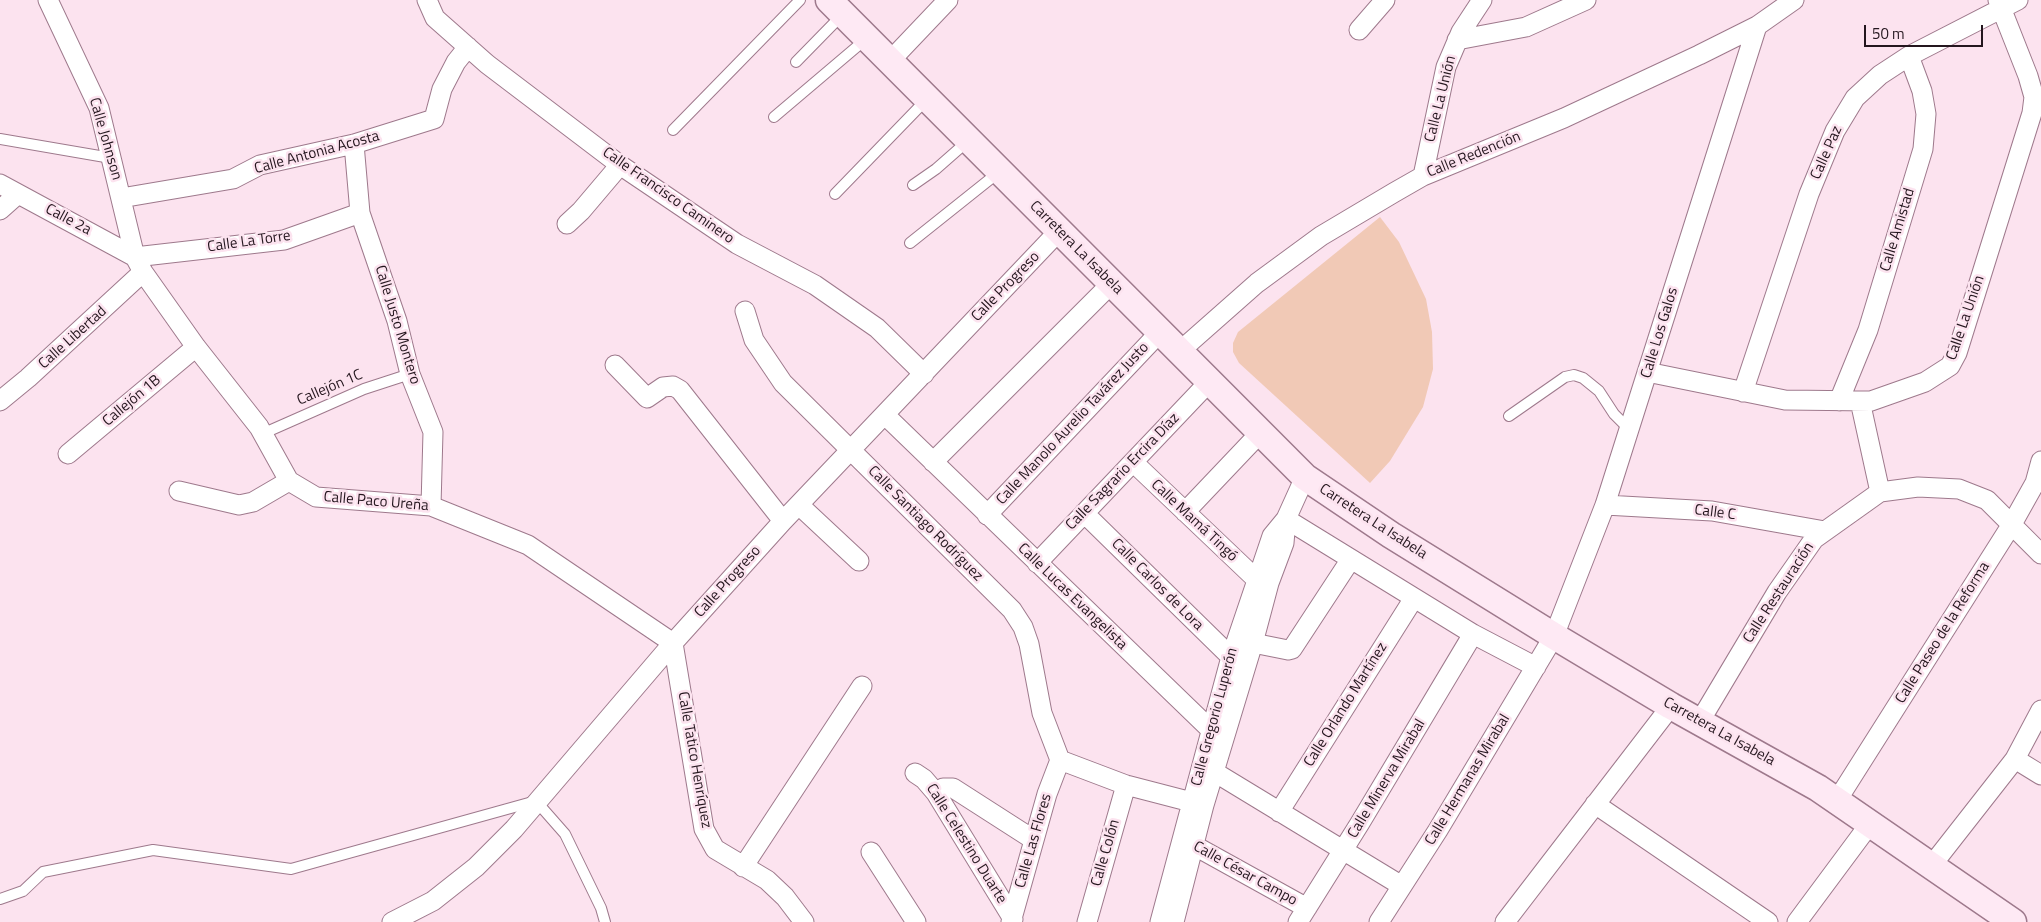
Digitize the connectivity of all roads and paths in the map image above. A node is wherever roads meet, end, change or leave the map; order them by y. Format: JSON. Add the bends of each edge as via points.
{"nodes":[{"id":1,"x":48,"y":0,"type":"edge"},
{"id":2,"x":427,"y":0,"type":"edge"},
{"id":3,"x":800,"y":0,"type":"edge"},
{"id":4,"x":948,"y":0,"type":"edge"},
{"id":5,"x":1385,"y":0,"type":"edge"},
{"id":6,"x":1482,"y":0,"type":"edge"},
{"id":7,"x":1586,"y":0,"type":"edge"},
{"id":8,"x":1794,"y":0,"type":"edge"},
{"id":9,"x":2006,"y":2,"type":"edge"},
{"id":10,"x":836,"y":7,"type":"edge"},
{"id":11,"x":1757,"y":26,"type":"junction"},
{"id":12,"x":1359,"y":30,"type":"dead end"},
{"id":13,"x":867,"y":38,"type":"junction"},
{"id":14,"x":1457,"y":40,"type":"junction"},
{"id":15,"x":468,"y":47,"type":"junction"},
{"id":16,"x":1909,"y":56,"type":"junction"},
{"id":17,"x":890,"y":61,"type":"junction"},
{"id":18,"x":796,"y":62,"type":"dead end"},
{"id":19,"x":928,"y":99,"type":"junction"},
{"id":20,"x":774,"y":117,"type":"dead end"},
{"id":21,"x":673,"y":130,"type":"dead end"},
{"id":22,"x":0,"y":139,"type":"edge"},
{"id":23,"x":969,"y":140,"type":"junction"},
{"id":24,"x":354,"y":144,"type":"junction"},
{"id":25,"x":111,"y":158,"type":"junction"},
{"id":26,"x":620,"y":165,"type":"junction"},
{"id":27,"x":1000,"y":171,"type":"junction"},
{"id":28,"x":1423,"y":176,"type":"junction"},
{"id":29,"x":0,"y":184,"type":"edge"},
{"id":30,"x":913,"y":185,"type":"dead end"},
{"id":31,"x":18,"y":194,"type":"junction"},
{"id":32,"x":835,"y":194,"type":"dead end"},
{"id":33,"x":121,"y":198,"type":"junction"},
{"id":34,"x":0,"y":210,"type":"edge"},
{"id":35,"x":360,"y":212,"type":"junction"},
{"id":36,"x":567,"y":224,"type":"dead end"},
{"id":37,"x":1059,"y":232,"type":"junction"},
{"id":38,"x":910,"y":243,"type":"dead end"},
{"id":39,"x":139,"y":264,"type":"junction"},
{"id":40,"x":1110,"y":284,"type":"junction"},
{"id":41,"x":745,"y":311,"type":"dead end"},
{"id":42,"x":1160,"y":332,"type":"junction"},
{"id":43,"x":196,"y":347,"type":"junction"},
{"id":44,"x":1180,"y":351,"type":"junction"},
{"id":45,"x":615,"y":365,"type":"dead end"},
{"id":46,"x":1647,"y":372,"type":"junction"},
{"id":47,"x":410,"y":374,"type":"junction"},
{"id":48,"x":924,"y":374,"type":"junction"},
{"id":49,"x":1210,"y":381,"type":"junction"},
{"id":50,"x":1743,"y":392,"type":"junction"},
{"id":51,"x":0,"y":401,"type":"edge"},
{"id":52,"x":1838,"y":401,"type":"junction"},
{"id":53,"x":1860,"y":401,"type":"junction"},
{"id":54,"x":884,"y":415,"type":"junction"},
{"id":55,"x":1509,"y":416,"type":"dead end"},
{"id":56,"x":1630,"y":430,"type":"junction"},
{"id":57,"x":1261,"y":432,"type":"junction"},
{"id":58,"x":262,"y":434,"type":"junction"},
{"id":59,"x":851,"y":450,"type":"junction"},
{"id":60,"x":68,"y":454,"type":"dead end"},
{"id":61,"x":933,"y":462,"type":"junction"},
{"id":62,"x":1132,"y":462,"type":"junction"},
{"id":63,"x":2041,"y":462,"type":"edge"},
{"id":64,"x":1304,"y":477,"type":"junction"},
{"id":65,"x":289,"y":481,"type":"junction"},
{"id":66,"x":178,"y":491,"type":"dead end"},
{"id":67,"x":1880,"y":492,"type":"junction"},
{"id":68,"x":799,"y":505,"type":"junction"},
{"id":69,"x":1605,"y":505,"type":"junction"},
{"id":70,"x":430,"y":506,"type":"junction"},
{"id":71,"x":1185,"y":512,"type":"junction"},
{"id":72,"x":1084,"y":513,"type":"junction"},
{"id":73,"x":986,"y":515,"type":"junction"},
{"id":74,"x":1286,"y":519,"type":"junction"},
{"id":75,"x":784,"y":521,"type":"junction"},
{"id":76,"x":2012,"y":524,"type":"junction"},
{"id":77,"x":1825,"y":531,"type":"junction"},
{"id":78,"x":2041,"y":554,"type":"edge"},
{"id":79,"x":1351,"y":559,"type":"junction"},
{"id":80,"x":859,"y":561,"type":"dead end"},
{"id":81,"x":1036,"y":563,"type":"junction"},
{"id":82,"x":1256,"y":579,"type":"junction"},
{"id":83,"x":1414,"y":598,"type":"junction"},
{"id":84,"x":1473,"y":634,"type":"junction"},
{"id":85,"x":1554,"y":636,"type":"junction"},
{"id":86,"x":673,"y":643,"type":"junction"},
{"id":87,"x":1253,"y":643,"type":"junction"},
{"id":88,"x":1230,"y":657,"type":"junction"},
{"id":89,"x":1536,"y":667,"type":"junction"},
{"id":90,"x":862,"y":686,"type":"dead end"},
{"id":91,"x":1671,"y":706,"type":"junction"},
{"id":92,"x":2041,"y":710,"type":"edge"},
{"id":93,"x":1700,"y":721,"type":"junction"},
{"id":94,"x":1212,"y":731,"type":"junction"},
{"id":95,"x":2015,"y":759,"type":"junction"},
{"id":96,"x":1060,"y":760,"type":"junction"},
{"id":97,"x":915,"y":773,"type":"dead end"},
{"id":98,"x":1216,"y":773,"type":"junction"},
{"id":99,"x":2041,"y":775,"type":"edge"},
{"id":100,"x":1126,"y":784,"type":"junction"},
{"id":101,"x":936,"y":793,"type":"junction"},
{"id":102,"x":536,"y":801,"type":"junction"},
{"id":103,"x":1836,"y":802,"type":"junction"},
{"id":104,"x":1198,"y":804,"type":"junction"},
{"id":105,"x":1595,"y":804,"type":"junction"},
{"id":106,"x":1279,"y":812,"type":"junction"},
{"id":107,"x":1869,"y":825,"type":"junction"},
{"id":108,"x":1034,"y":840,"type":"junction"},
{"id":109,"x":1189,"y":843,"type":"junction"},
{"id":110,"x":1343,"y":851,"type":"junction"},
{"id":111,"x":871,"y":852,"type":"dead end"},
{"id":112,"x":1932,"y":866,"type":"junction"},
{"id":113,"x":743,"y":867,"type":"junction"},
{"id":114,"x":1402,"y":886,"type":"junction"},
{"id":115,"x":0,"y":899,"type":"edge"},
{"id":116,"x":1303,"y":915,"type":"edge"},
{"id":117,"x":1012,"y":920,"type":"edge"},
{"id":118,"x":1170,"y":921,"type":"edge"},
{"id":119,"x":392,"y":922,"type":"edge"},
{"id":120,"x":605,"y":922,"type":"edge"},
{"id":121,"x":804,"y":922,"type":"edge"},
{"id":122,"x":916,"y":922,"type":"edge"},
{"id":123,"x":1087,"y":922,"type":"edge"},
{"id":124,"x":1379,"y":922,"type":"edge"},
{"id":125,"x":1505,"y":922,"type":"edge"},
{"id":126,"x":1768,"y":922,"type":"edge"},
{"id":127,"x":1797,"y":922,"type":"edge"},
{"id":128,"x":2013,"y":922,"type":"edge"}],
"edges":[{"from":1,"to":25,"type":"street","name":"Calle Johnson","via":[[99,108]]},
{"from":2,"to":15,"type":"street","name":"Calle Francisco Caminero","via":[[436,18]]},
{"from":3,"to":21,"type":"lane"},
{"from":4,"to":17,"type":"street"},
{"from":5,"to":12,"type":"street"},
{"from":6,"to":14,"type":"street","name":"Calle La Unión"},
{"from":7,"to":14,"type":"street","via":[[1526,27]]},
{"from":8,"to":11,"type":"street","name":"Calle Redención"},
{"from":9,"to":16,"type":"street","name":"Calle Paz"},
{"from":9,"to":53,"type":"street","name":"Calle La Unión","via":[[2034,97],[2032,113],[1956,353],[1950,366],[1925,382],[1871,401]]},
{"from":10,"to":13,"type":"main road","name":"Carretera La Isabela"},
{"from":10,"to":18,"type":"lane"},
{"from":11,"to":28,"type":"street","name":"Calle Redención","via":[[1564,118]]},
{"from":11,"to":46,"type":"street","name":"Calle Los Galos"},
{"from":13,"to":17,"type":"main road","name":"Carretera La Isabela"},
{"from":13,"to":20,"type":"lane"},
{"from":14,"to":28,"type":"street","name":"Calle La Unión","via":[[1446,66]]},
{"from":15,"to":24,"type":"street","name":"Calle Antonia Acosta","via":[[442,89],[434,119]]},
{"from":15,"to":26,"type":"street","name":"Calle Francisco Caminero"},
{"from":16,"to":50,"type":"street","name":"Calle Paz","via":[[1880,75],[1855,98],[1835,131],[1809,194]]},
{"from":16,"to":52,"type":"street","name":"Calle Amistad","via":[[1922,91],[1923,149],[1868,330]]},
{"from":17,"to":19,"type":"main road","name":"Carretera La Isabela"},
{"from":19,"to":23,"type":"main road","name":"Carretera La Isabela"},
{"from":19,"to":32,"type":"lane"},
{"from":22,"to":25,"type":"lane"},
{"from":23,"to":27,"type":"main road","name":"Carretera La Isabela"},
{"from":23,"to":30,"type":"lane"},
{"from":24,"to":33,"type":"street","name":"Calle Antonia Acosta","via":[[260,165],[233,179]]},
{"from":24,"to":35,"type":"street","name":"Calle Justo Montero"},
{"from":25,"to":33,"type":"street","name":"Calle Johnson"},
{"from":26,"to":36,"type":"street"},
{"from":26,"to":48,"type":"street","name":"Calle Francisco Caminero","via":[[737,244],[815,284],[878,328]]},
{"from":27,"to":37,"type":"main road","name":"Carretera La Isabela"},
{"from":27,"to":38,"type":"lane"},
{"from":28,"to":44,"type":"street","name":"Calle Redención","via":[[1320,236],[1257,282]]},
{"from":29,"to":31,"type":"street","name":"Calle 2a"},
{"from":31,"to":34,"type":"street"},
{"from":31,"to":39,"type":"street","name":"Calle 2a"},
{"from":33,"to":39,"type":"street","name":"Calle Johnson"},
{"from":35,"to":39,"type":"street","name":"Calle La Torre","via":[[284,240]]},
{"from":35,"to":47,"type":"street","name":"Calle Justo Montero","via":[[397,321]]},
{"from":37,"to":40,"type":"main road","name":"Carretera La Isabela"},
{"from":37,"to":48,"type":"street","name":"Calle Progreso"},
{"from":39,"to":43,"type":"street","name":"Calle Paco Ureña"},
{"from":39,"to":51,"type":"street","name":"Calle Libertad","via":[[36,372]]},
{"from":40,"to":42,"type":"main road","name":"Carretera La Isabela"},
{"from":40,"to":61,"type":"street"},
{"from":41,"to":59,"type":"street","name":"Calle Santiago Rodríguez","via":[[754,340],[783,383]]},
{"from":42,"to":44,"type":"main road","name":"Carretera La Isabela"},
{"from":42,"to":73,"type":"street","name":"Calle Manolo Aurelio Tavárez Justo"},
{"from":43,"to":58,"type":"street","name":"Calle Paco Ureña"},
{"from":43,"to":60,"type":"street","name":"Callejón 1B"},
{"from":44,"to":49,"type":"main road","name":"Carretera La Isabela"},
{"from":45,"to":75,"type":"street","via":[[647,398],[663,387],[673,386],[680,390]]},
{"from":46,"to":50,"type":"street","name":"Calle La Unión"},
{"from":46,"to":56,"type":"street","name":"Calle Los Galos"},
{"from":47,"to":58,"type":"lane","name":"Callejón 1C","via":[[364,389]]},
{"from":47,"to":70,"type":"street","name":"Calle Justo Montero","via":[[433,432]]},
{"from":48,"to":54,"type":"street","name":"Calle Progreso"},
{"from":49,"to":57,"type":"main road","name":"Carretera La Isabela"},
{"from":49,"to":62,"type":"street","name":"Calle Sagrario Ercira Díaz"},
{"from":50,"to":52,"type":"street","name":"Calle La Unión","via":[[1786,400]]},
{"from":52,"to":53,"type":"street","name":"Calle La Unión"},
{"from":53,"to":67,"type":"street"},
{"from":54,"to":59,"type":"street","name":"Calle Progreso"},
{"from":54,"to":61,"type":"street","name":"Calle Lucas Evangelista"},
{"from":55,"to":56,"type":"lane","via":[[1566,377],[1574,375],[1599,391],[1614,414]]},
{"from":56,"to":69,"type":"street","name":"Calle Los Galos"},
{"from":57,"to":64,"type":"main road","name":"Carretera La Isabela"},
{"from":57,"to":71,"type":"street"},
{"from":58,"to":65,"type":"street","name":"Calle Paco Ureña"},
{"from":59,"to":68,"type":"street","name":"Calle Progreso"},
{"from":59,"to":96,"type":"street","name":"Calle Santiago Rodríguez","via":[[1012,610],[1029,644],[1042,713]]},
{"from":61,"to":73,"type":"street","name":"Calle Lucas Evangelista"},
{"from":62,"to":71,"type":"street","name":"Calle Mamá Tingó"},
{"from":62,"to":72,"type":"street","name":"Calle Sagrario Ercira Díaz"},
{"from":63,"to":76,"type":"street","name":"Calle Paseo de la Reforma","via":[[2035,483]]},
{"from":64,"to":74,"type":"street","name":"Calle Gregorio Luperón"},
{"from":64,"to":85,"type":"main road","name":"Carretera La Isabela"},
{"from":65,"to":66,"type":"street","via":[[253,502],[239,505]]},
{"from":65,"to":70,"type":"street","name":"Calle Paco Ureña","via":[[316,497]]},
{"from":67,"to":76,"type":"street","name":"Calle Restauración","via":[[1918,487],[1959,489],[1986,500]]},
{"from":67,"to":77,"type":"street","name":"Calle Restauración"},
{"from":68,"to":75,"type":"street","name":"Calle Progreso"},
{"from":68,"to":80,"type":"street"},
{"from":69,"to":77,"type":"street","name":"Calle C","via":[[1712,510]]},
{"from":69,"to":85,"type":"street","name":"Calle Los Galos"},
{"from":70,"to":86,"type":"street","name":"Calle Paco Ureña","via":[[528,545]]},
{"from":71,"to":82,"type":"street","name":"Calle Mamá Tingó"},
{"from":72,"to":81,"type":"street","name":"Calle Sagrario Ercira Díaz"},
{"from":72,"to":88,"type":"street","name":"Calle Carlos de Lora"},
{"from":73,"to":81,"type":"street","name":"Calle Lucas Evangelista"},
{"from":74,"to":79,"type":"street"},
{"from":74,"to":82,"type":"street","name":"Calle Gregorio Luperón","via":[[1272,536]]},
{"from":74,"to":87,"type":"street","name":"Calle Gregorio Luperón","via":[[1284,543]]},
{"from":75,"to":86,"type":"street","name":"Calle Progreso"},
{"from":76,"to":78,"type":"street","name":"Calle Restauración"},
{"from":76,"to":103,"type":"street","name":"Calle Paseo de la Reforma"},
{"from":77,"to":93,"type":"street","name":"Calle Restauración","via":[[1814,539],[1777,592]]},
{"from":79,"to":83,"type":"street"},
{"from":79,"to":87,"type":"street","via":[[1292,649]]},
{"from":81,"to":94,"type":"street","name":"Calle Lucas Evangelista"},
{"from":82,"to":88,"type":"street","name":"Calle Gregorio Luperón"},
{"from":83,"to":84,"type":"street"},
{"from":83,"to":106,"type":"street","name":"Calle Orlando Martínez"},
{"from":84,"to":89,"type":"street"},
{"from":84,"to":110,"type":"street","name":"Calle Minerva Mirabal"},
{"from":85,"to":89,"type":"street","name":"Calle Hermanas Mirabal"},
{"from":85,"to":91,"type":"main road","name":"Carretera La Isabela"},
{"from":86,"to":102,"type":"street","name":"Calle Progreso"},
{"from":86,"to":113,"type":"street","name":"Calle Tatico Henríquez","via":[[704,829],[715,849]]},
{"from":87,"to":98,"type":"street","name":"Calle Gregorio Luperón"},
{"from":88,"to":94,"type":"street","name":"Calle Gregorio Luperón"},
{"from":89,"to":114,"type":"street","name":"Calle Hermanas Mirabal"},
{"from":90,"to":113,"type":"street"},
{"from":91,"to":93,"type":"main road","name":"Carretera La Isabela"},
{"from":91,"to":105,"type":"street"},
{"from":92,"to":95,"type":"street"},
{"from":93,"to":103,"type":"main road","name":"Carretera La Isabela","via":[[1818,788]]},
{"from":94,"to":104,"type":"street","name":"Calle Gregorio Luperón"},
{"from":95,"to":99,"type":"street"},
{"from":95,"to":112,"type":"street"},
{"from":96,"to":100,"type":"street"},
{"from":96,"to":108,"type":"street","name":"Calle Las Flores"},
{"from":97,"to":101,"type":"street","name":"Calle Celestino Duarte"},
{"from":98,"to":104,"type":"street","name":"Calle Gregorio Luperón"},
{"from":98,"to":106,"type":"street"},
{"from":100,"to":104,"type":"street"},
{"from":100,"to":123,"type":"street","name":"Calle Colón"},
{"from":101,"to":108,"type":"street","via":[[943,788],[953,788]]},
{"from":101,"to":117,"type":"street","name":"Calle Celestino Duarte"},
{"from":102,"to":115,"type":"lane","via":[[290,869],[153,850],[43,872],[23,891]]},
{"from":102,"to":119,"type":"street","name":"Calle Progreso","via":[[514,829],[476,867],[434,901]]},
{"from":102,"to":120,"type":"lane","via":[[565,834]]},
{"from":103,"to":107,"type":"main road","name":"Carretera La Isabela"},
{"from":104,"to":109,"type":"street","name":"Calle Gregorio Luperón"},
{"from":105,"to":125,"type":"street"},
{"from":105,"to":126,"type":"street"},
{"from":106,"to":110,"type":"street"},
{"from":107,"to":112,"type":"main road","name":"Carretera La Isabela"},
{"from":107,"to":127,"type":"street"},
{"from":108,"to":117,"type":"street","name":"Calle Las Flores"},
{"from":109,"to":116,"type":"street","name":"Calle César Campo"},
{"from":109,"to":118,"type":"street","name":"Calle Gregorio Luperón"},
{"from":110,"to":114,"type":"street"},
{"from":110,"to":116,"type":"street","name":"Calle Minerva Mirabal"},
{"from":111,"to":122,"type":"street"},
{"from":112,"to":128,"type":"main road","name":"Carretera La Isabela"},
{"from":113,"to":121,"type":"street","name":"Calle Tatico Henríquez","via":[[767,880]]},
{"from":114,"to":124,"type":"street","name":"Calle Hermanas Mirabal"}]}
